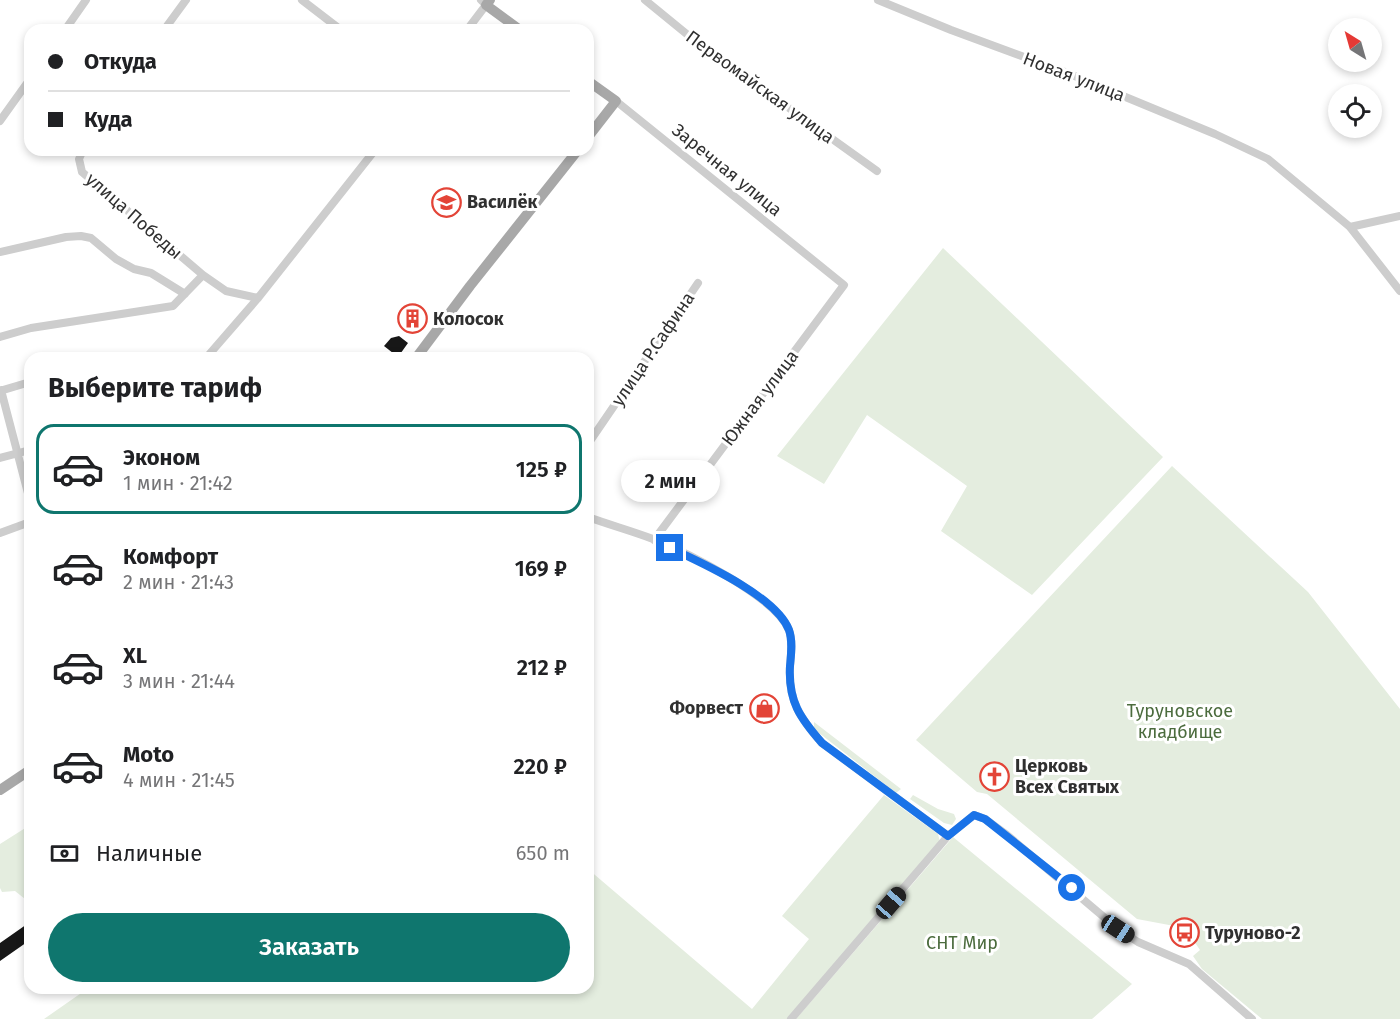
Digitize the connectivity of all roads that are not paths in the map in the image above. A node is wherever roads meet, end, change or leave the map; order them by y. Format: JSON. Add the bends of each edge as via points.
{"nodes":[{"id":1,"x":86,"y":0,"type":"edge"},
{"id":2,"x":186,"y":0,"type":"edge"},
{"id":3,"x":302,"y":0,"type":"edge"},
{"id":4,"x":645,"y":0,"type":"edge"},
{"id":5,"x":878,"y":0,"type":"edge"},
{"id":6,"x":486,"y":2,"type":"edge"},
{"id":7,"x":69,"y":24,"type":"edge"},
{"id":8,"x":168,"y":24,"type":"edge"},
{"id":9,"x":333,"y":24,"type":"edge"},
{"id":10,"x":471,"y":24,"type":"edge"},
{"id":11,"x":513,"y":24,"type":"edge"},
{"id":12,"x":594,"y":85,"type":"edge"},
{"id":13,"x":24,"y":87,"type":"edge"},
{"id":14,"x":616,"y":101,"type":"junction"},
{"id":15,"x":0,"y":121,"type":"edge"},
{"id":16,"x":594,"y":129,"type":"edge"},
{"id":17,"x":80,"y":156,"type":"edge"},
{"id":18,"x":370,"y":156,"type":"edge"},
{"id":19,"x":573,"y":156,"type":"edge"},
{"id":20,"x":877,"y":171,"type":"dead end"},
{"id":21,"x":1400,"y":216,"type":"edge"},
{"id":22,"x":1350,"y":227,"type":"junction"},
{"id":23,"x":0,"y":252,"type":"edge"},
{"id":24,"x":203,"y":275,"type":"junction"},
{"id":25,"x":698,"y":283,"type":"dead end"},
{"id":26,"x":844,"y":285,"type":"joint"},
{"id":27,"x":1400,"y":291,"type":"edge"},
{"id":28,"x":185,"y":294,"type":"junction"},
{"id":29,"x":258,"y":298,"type":"junction"},
{"id":30,"x":0,"y":337,"type":"edge"},
{"id":31,"x":211,"y":352,"type":"edge"},
{"id":32,"x":420,"y":352,"type":"edge"},
{"id":33,"x":24,"y":384,"type":"edge"},
{"id":34,"x":1,"y":391,"type":"edge"},
{"id":35,"x":594,"y":435,"type":"edge"},
{"id":36,"x":24,"y":451,"type":"edge"},
{"id":37,"x":17,"y":453,"type":"junction"},
{"id":38,"x":0,"y":458,"type":"edge"},
{"id":39,"x":24,"y":479,"type":"edge"},
{"id":40,"x":594,"y":519,"type":"edge"},
{"id":41,"x":24,"y":524,"type":"edge"},
{"id":42,"x":0,"y":533,"type":"edge"},
{"id":43,"x":654,"y":540,"type":"junction"},
{"id":44,"x":24,"y":775,"type":"edge"},
{"id":45,"x":0,"y":790,"type":"edge"},
{"id":46,"x":948,"y":836,"type":"junction"},
{"id":47,"x":791,"y":1019,"type":"edge"},
{"id":48,"x":1252,"y":1019,"type":"edge"}],
"edges":[{"from":1,"to":7,"type":"street"},
{"from":2,"to":8,"type":"street"},
{"from":3,"to":9,"type":"street"},
{"from":4,"to":20,"type":"street","name":"Первомайская улица","via":[[694,40]]},
{"from":5,"to":22,"type":"street","name":"Новая улица","via":[[1076,76],[1268,159]]},
{"from":6,"to":10,"type":"street"},
{"from":6,"to":11,"type":"main road"},
{"from":12,"to":14,"type":"main road","name":"Заречная улица"},
{"from":13,"to":15,"type":"street"},
{"from":14,"to":16,"type":"main road"},
{"from":14,"to":26,"type":"street","name":"Заречная улица"},
{"from":17,"to":24,"type":"street","name":"улица Победы","via":[[82,172]]},
{"from":18,"to":29,"type":"street"},
{"from":19,"to":32,"type":"main road"},
{"from":21,"to":22,"type":"street"},
{"from":22,"to":27,"type":"street","name":"Новая улица"},
{"from":23,"to":28,"type":"street","via":[[81,236],[91,238],[116,259],[151,273]]},
{"from":24,"to":28,"type":"street"},
{"from":24,"to":29,"type":"street","via":[[226,291]]},
{"from":25,"to":35,"type":"street","name":"улица Р.Сафина"},
{"from":26,"to":43,"type":"street","name":"Южная улица"},
{"from":28,"to":30,"type":"street","via":[[173,306],[31,328]]},
{"from":29,"to":31,"type":"street"},
{"from":33,"to":34,"type":"street"},
{"from":34,"to":37,"type":"street"},
{"from":36,"to":37,"type":"street"},
{"from":37,"to":38,"type":"street"},
{"from":37,"to":39,"type":"street"},
{"from":40,"to":43,"type":"street"},
{"from":41,"to":42,"type":"street"},
{"from":43,"to":46,"type":"street","via":[[716,571],[779,613],[790,637],[792,700],[809,728],[822,743]]},
{"from":44,"to":45,"type":"main road"},
{"from":46,"to":47,"type":"street"},
{"from":46,"to":48,"type":"street","via":[[974,815],[985,819],[1118,929],[1189,964]]}]}
